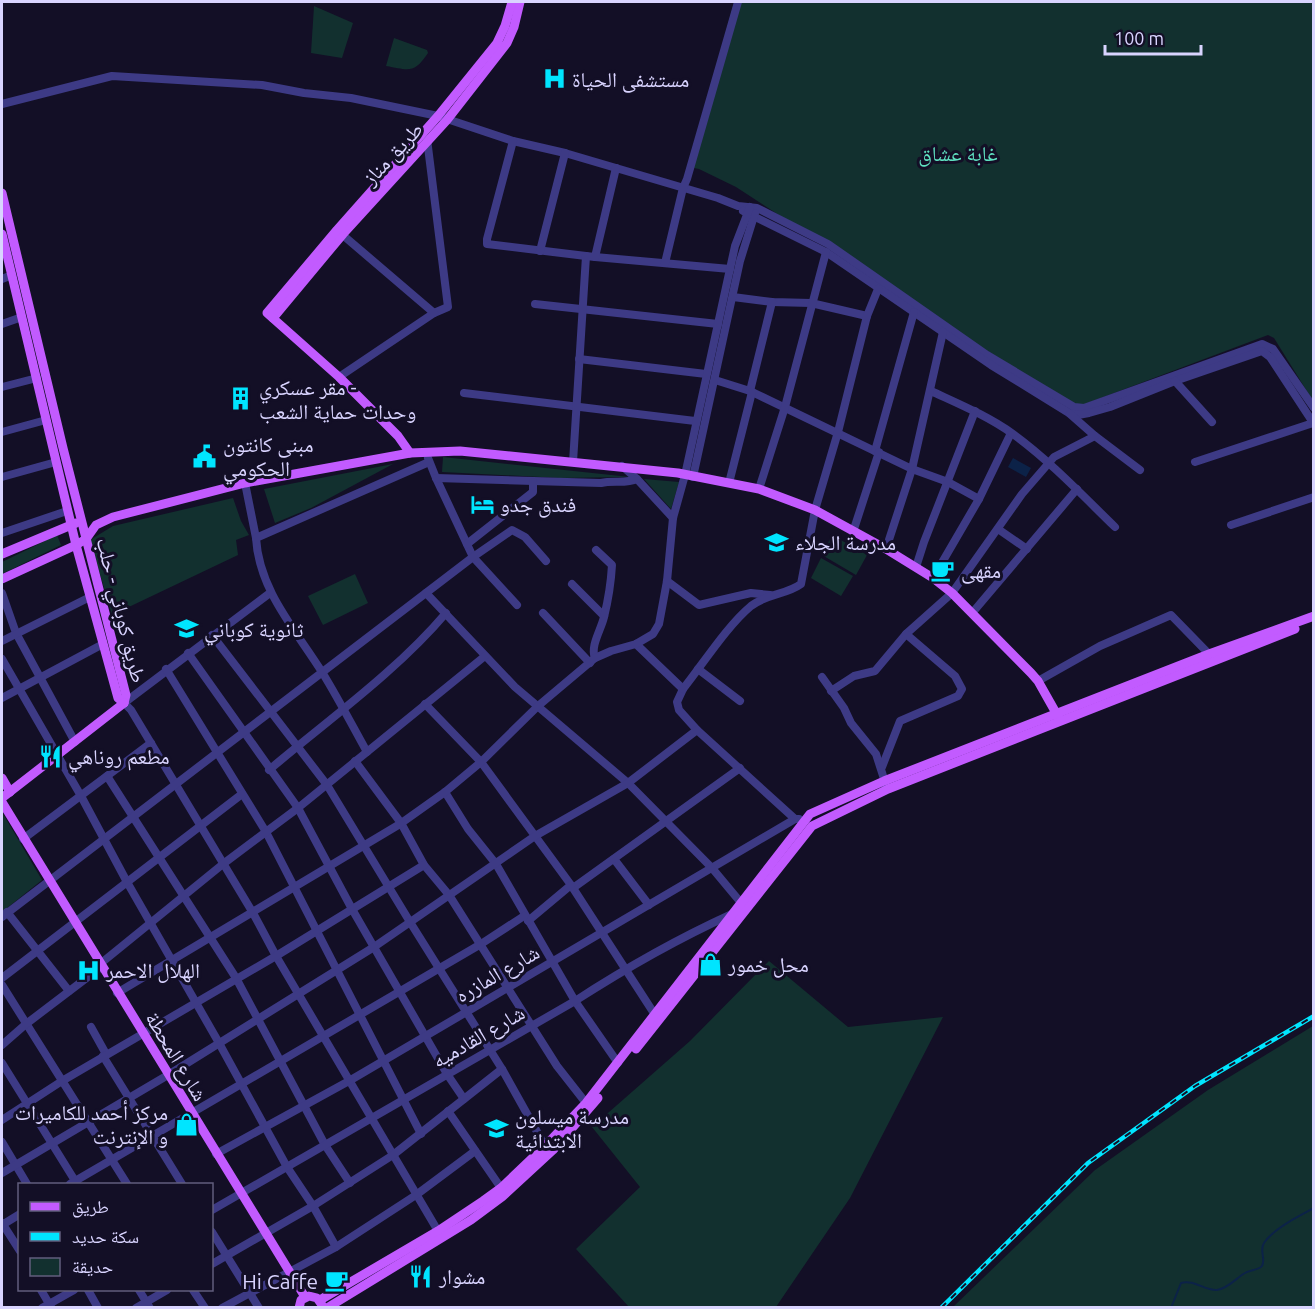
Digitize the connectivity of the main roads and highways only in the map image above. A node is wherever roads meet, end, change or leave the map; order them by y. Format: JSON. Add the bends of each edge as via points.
{"nodes":[{"id":1,"x":512,"y":2,"type":"edge"},
{"id":2,"x":520,"y":2,"type":"edge"},
{"id":3,"x":442,"y":118,"type":"junction"},
{"id":4,"x":2,"y":193,"type":"edge"},
{"id":5,"x":2,"y":234,"type":"edge"},
{"id":6,"x":24,"y":303,"type":"junction"},
{"id":7,"x":410,"y":453,"type":"junction"},
{"id":8,"x":81,"y":521,"type":"junction"},
{"id":9,"x":70,"y":524,"type":"junction"},
{"id":10,"x":96,"y":525,"type":"junction"},
{"id":11,"x":86,"y":539,"type":"junction"},
{"id":12,"x":76,"y":545,"type":"junction"},
{"id":13,"x":2,"y":554,"type":"edge"},
{"id":14,"x":2,"y":579,"type":"edge"},
{"id":15,"x":1314,"y":616,"type":"edge"},
{"id":16,"x":1314,"y":622,"type":"edge"},
{"id":17,"x":124,"y":704,"type":"junction"},
{"id":18,"x":1059,"y":718,"type":"junction"},
{"id":19,"x":2,"y":778,"type":"edge"},
{"id":20,"x":4,"y":798,"type":"edge"},
{"id":21,"x":804,"y":822,"type":"junction"},
{"id":22,"x":737,"y":915,"type":"junction"},
{"id":23,"x":657,"y":1016,"type":"junction"},
{"id":24,"x":586,"y":1108,"type":"junction"},
{"id":25,"x":305,"y":1297,"type":"junction"},
{"id":26,"x":321,"y":1304,"type":"edge"},
{"id":27,"x":298,"y":1308,"type":"edge"},
{"id":28,"x":327,"y":1308,"type":"edge"}],
"edges":[{"from":1,"to":3,"type":"main road","name":"طريق مناز","via":[[500,39]]},
{"from":2,"to":3,"type":"main road","name":"طريق مناز","via":[[507,43]]},
{"from":3,"to":7,"type":"main road","name":"طريق مناز","via":[[270,316],[339,377]]},
{"from":4,"to":6,"type":"main road","name":"طريق كوباني - حلب"},
{"from":5,"to":6,"type":"main road","name":"طريق كوباني - حلب"},
{"from":6,"to":8,"type":"main road","name":"طريق كوباني - حلب"},
{"from":6,"to":9,"type":"main road","name":"طريق كوباني - حلب","via":[[22,317]]},
{"from":7,"to":10,"type":"main road","via":[[245,483]]},
{"from":7,"to":18,"type":"main road","via":[[428,458],[460,451],[622,466],[759,489],[815,510],[916,567],[952,593],[1038,681]]},
{"from":8,"to":9,"type":"main road"},
{"from":8,"to":10,"type":"main road"},
{"from":8,"to":11,"type":"main road","name":"طريق كوباني - حلب"},
{"from":9,"to":12,"type":"main road","name":"طريق كوباني - حلب"},
{"from":9,"to":13,"type":"main road"},
{"from":10,"to":11,"type":"main road"},
{"from":11,"to":12,"type":"main road"},
{"from":11,"to":17,"type":"main road","name":"طريق كوباني - حلب","via":[[126,695]]},
{"from":12,"to":14,"type":"main road"},
{"from":12,"to":17,"type":"main road","name":"طريق كوباني - حلب","via":[[118,698]]},
{"from":15,"to":18,"type":"main road","via":[[1209,654]]},
{"from":16,"to":18,"type":"main road"},
{"from":17,"to":20,"type":"main road"},
{"from":18,"to":21,"type":"main road","via":[[886,785]]},
{"from":19,"to":20,"type":"main road","name":"شارع المحطة"},
{"from":20,"to":25,"type":"main road","name":"شارع المحطة","via":[[23,839]]},
{"from":21,"to":22,"type":"main road"},
{"from":21,"to":22,"type":"main road"},
{"from":22,"to":23,"type":"main road"},
{"from":23,"to":24,"type":"main road"},
{"from":23,"to":24,"type":"main road"},
{"from":24,"to":26,"type":"main road","via":[[501,1188]]},
{"from":24,"to":28,"type":"main road","via":[[553,1150],[502,1197]]},
{"from":25,"to":26,"type":"main road","via":[[313,1296]]},
{"from":25,"to":27,"type":"main road"}]}
